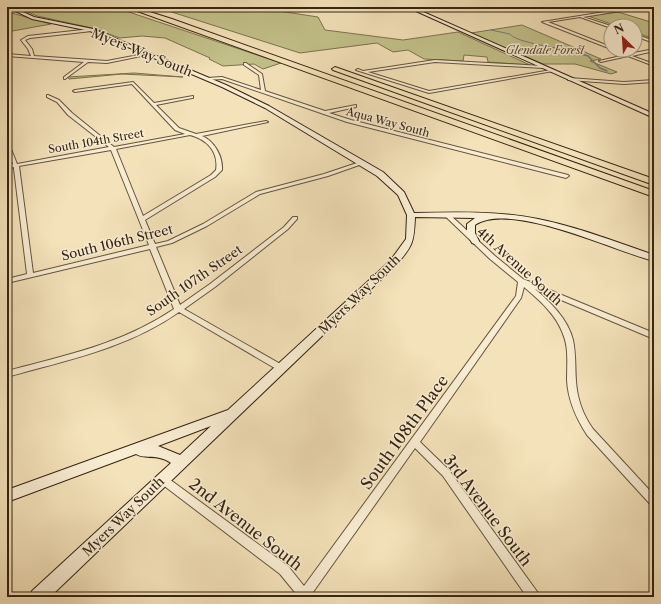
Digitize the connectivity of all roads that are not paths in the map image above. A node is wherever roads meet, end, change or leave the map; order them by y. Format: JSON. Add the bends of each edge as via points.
{"nodes":[{"id":1,"x":9,"y":7,"type":"edge"},
{"id":2,"x":129,"y":7,"type":"edge"},
{"id":3,"x":147,"y":7,"type":"edge"},
{"id":4,"x":409,"y":7,"type":"edge"},
{"id":5,"x":518,"y":7,"type":"edge"},
{"id":6,"x":607,"y":7,"type":"edge"},
{"id":7,"x":642,"y":7,"type":"edge"},
{"id":8,"x":512,"y":8,"type":"edge"},
{"id":9,"x":618,"y":10,"type":"junction"},
{"id":10,"x":579,"y":16,"type":"junction"},
{"id":11,"x":603,"y":24,"type":"edge"},
{"id":12,"x":90,"y":30,"type":"junction"},
{"id":13,"x":643,"y":38,"type":"edge"},
{"id":14,"x":654,"y":42,"type":"edge"},
{"id":15,"x":265,"y":45,"type":"dead end"},
{"id":16,"x":603,"y":45,"type":"edge"},
{"id":17,"x":25,"y":50,"type":"dead end"},
{"id":18,"x":31,"y":50,"type":"junction"},
{"id":19,"x":654,"y":50,"type":"edge"},
{"id":20,"x":19,"y":51,"type":"dead end"},
{"id":21,"x":643,"y":52,"type":"edge"},
{"id":22,"x":7,"y":54,"type":"edge"},
{"id":23,"x":149,"y":54,"type":"junction"},
{"id":24,"x":33,"y":57,"type":"junction"},
{"id":25,"x":616,"y":58,"type":"edge"},
{"id":26,"x":636,"y":58,"type":"edge"},
{"id":27,"x":87,"y":61,"type":"junction"},
{"id":28,"x":602,"y":61,"type":"dead end"},
{"id":29,"x":245,"y":64,"type":"dead end"},
{"id":30,"x":324,"y":65,"type":"dead end"},
{"id":31,"x":654,"y":65,"type":"edge"},
{"id":32,"x":543,"y":67,"type":"junction"},
{"id":33,"x":358,"y":70,"type":"dead end"},
{"id":34,"x":363,"y":71,"type":"junction"},
{"id":35,"x":550,"y":71,"type":"junction"},
{"id":36,"x":65,"y":78,"type":"dead end"},
{"id":37,"x":207,"y":79,"type":"junction"},
{"id":38,"x":569,"y":79,"type":"junction"},
{"id":39,"x":654,"y":81,"type":"edge"},
{"id":40,"x":75,"y":91,"type":"dead end"},
{"id":41,"x":263,"y":92,"type":"junction"},
{"id":42,"x":48,"y":96,"type":"dead end"},
{"id":43,"x":192,"y":96,"type":"dead end"},
{"id":44,"x":153,"y":104,"type":"junction"},
{"id":45,"x":355,"y":106,"type":"dead end"},
{"id":46,"x":320,"y":113,"type":"junction"},
{"id":47,"x":654,"y":116,"type":"edge"},
{"id":48,"x":266,"y":122,"type":"dead end"},
{"id":49,"x":189,"y":135,"type":"junction"},
{"id":50,"x":196,"y":135,"type":"junction"},
{"id":51,"x":7,"y":144,"type":"edge"},
{"id":52,"x":112,"y":148,"type":"junction"},
{"id":53,"x":362,"y":163,"type":"junction"},
{"id":54,"x":16,"y":165,"type":"junction"},
{"id":55,"x":7,"y":167,"type":"edge"},
{"id":56,"x":566,"y":176,"type":"dead end"},
{"id":57,"x":654,"y":182,"type":"edge"},
{"id":58,"x":654,"y":194,"type":"edge"},
{"id":59,"x":404,"y":198,"type":"junction"},
{"id":60,"x":411,"y":215,"type":"junction"},
{"id":61,"x":444,"y":215,"type":"junction"},
{"id":62,"x":494,"y":216,"type":"junction"},
{"id":63,"x":295,"y":218,"type":"dead end"},
{"id":64,"x":143,"y":219,"type":"junction"},
{"id":65,"x":411,"y":235,"type":"junction"},
{"id":66,"x":475,"y":241,"type":"junction"},
{"id":67,"x":153,"y":246,"type":"junction"},
{"id":68,"x":654,"y":258,"type":"edge"},
{"id":69,"x":30,"y":275,"type":"junction"},
{"id":70,"x":7,"y":280,"type":"edge"},
{"id":71,"x":521,"y":281,"type":"junction"},
{"id":72,"x":178,"y":309,"type":"junction"},
{"id":73,"x":654,"y":336,"type":"edge"},
{"id":74,"x":280,"y":368,"type":"junction"},
{"id":75,"x":7,"y":374,"type":"edge"},
{"id":76,"x":231,"y":414,"type":"junction"},
{"id":77,"x":415,"y":443,"type":"junction"},
{"id":78,"x":108,"y":460,"type":"junction"},
{"id":79,"x":180,"y":462,"type":"junction"},
{"id":80,"x":162,"y":479,"type":"junction"},
{"id":81,"x":7,"y":496,"type":"edge"},
{"id":82,"x":654,"y":502,"type":"edge"},
{"id":83,"x":305,"y":596,"type":"edge"},
{"id":84,"x":38,"y":597,"type":"edge"},
{"id":85,"x":534,"y":597,"type":"edge"}],
"edges":[{"from":1,"to":12,"type":"main road","name":"Myers Way South","via":[[33,18]]},
{"from":2,"to":58,"type":"highway","via":[[178,22]]},
{"from":3,"to":15,"type":"highway"},
{"from":4,"to":32,"type":"main road"},
{"from":5,"to":8,"type":"street"},
{"from":6,"to":9,"type":"street"},
{"from":7,"to":9,"type":"street"},
{"from":9,"to":10,"type":"street"},
{"from":10,"to":11,"type":"street"},
{"from":10,"to":16,"type":"street","via":[[544,22]]},
{"from":12,"to":18,"type":"street","via":[[25,38],[23,40]]},
{"from":12,"to":23,"type":"main road","name":"Myers Way South"},
{"from":13,"to":14,"type":"street"},
{"from":17,"to":18,"type":"street"},
{"from":18,"to":22,"type":"street"},
{"from":18,"to":24,"type":"street"},
{"from":19,"to":21,"type":"street"},
{"from":20,"to":22,"type":"street"},
{"from":22,"to":24,"type":"street"},
{"from":23,"to":27,"type":"street","via":[[116,61]]},
{"from":23,"to":37,"type":"main road","name":"Myers Way South"},
{"from":24,"to":27,"type":"street"},
{"from":25,"to":28,"type":"street"},
{"from":26,"to":31,"type":"street"},
{"from":27,"to":36,"type":"street"},
{"from":29,"to":41,"type":"street","via":[[259,73]]},
{"from":30,"to":57,"type":"highway"},
{"from":32,"to":34,"type":"street","via":[[435,61]]},
{"from":32,"to":35,"type":"main road"},
{"from":33,"to":34,"type":"street"},
{"from":34,"to":35,"type":"street","via":[[429,92]]},
{"from":35,"to":38,"type":"main road"},
{"from":37,"to":41,"type":"street","name":"Aqua Way South","via":[[222,78]]},
{"from":37,"to":53,"type":"main road","name":"Myers Way South","via":[[268,107]]},
{"from":38,"to":39,"type":"street","via":[[624,83]]},
{"from":38,"to":47,"type":"main road"},
{"from":40,"to":44,"type":"street","via":[[133,83]]},
{"from":41,"to":46,"type":"street","name":"Aqua Way South"},
{"from":42,"to":52,"type":"street","via":[[58,101]]},
{"from":43,"to":44,"type":"street"},
{"from":44,"to":49,"type":"street","via":[[177,129]]},
{"from":45,"to":46,"type":"street"},
{"from":46,"to":56,"type":"street","name":"Aqua Way South"},
{"from":48,"to":50,"type":"street"},
{"from":49,"to":50,"type":"street"},
{"from":49,"to":52,"type":"street","name":"South 104th Street"},
{"from":50,"to":64,"type":"street","via":[[207,141],[220,160],[219,170]]},
{"from":51,"to":54,"type":"street"},
{"from":52,"to":54,"type":"street","name":"South 104th Street"},
{"from":52,"to":64,"type":"street"},
{"from":53,"to":59,"type":"main road","name":"Myers Way South","via":[[386,178]]},
{"from":53,"to":67,"type":"street","name":"South 106th Street","via":[[258,193],[192,232]]},
{"from":54,"to":55,"type":"street","name":"South 104th Street"},
{"from":54,"to":69,"type":"street"},
{"from":59,"to":60,"type":"main road","name":"Myers Way South"},
{"from":59,"to":61,"type":"main road","via":[[416,209]]},
{"from":60,"to":61,"type":"main road"},
{"from":60,"to":65,"type":"main road","name":"Myers Way South"},
{"from":61,"to":62,"type":"main road"},
{"from":61,"to":65,"type":"main road","via":[[424,220]]},
{"from":61,"to":66,"type":"street","name":"4th Avenue South"},
{"from":62,"to":66,"type":"main road","via":[[480,218],[471,224],[471,233]]},
{"from":62,"to":68,"type":"main road","via":[[557,226]]},
{"from":63,"to":72,"type":"street","name":"South 107th Street","via":[[286,228]]},
{"from":64,"to":67,"type":"street"},
{"from":65,"to":74,"type":"main road","name":"Myers Way South","via":[[393,263]]},
{"from":66,"to":71,"type":"street","name":"4th Avenue South"},
{"from":67,"to":69,"type":"street","name":"South 106th Street"},
{"from":67,"to":72,"type":"street"},
{"from":69,"to":70,"type":"street","name":"South 106th Street"},
{"from":71,"to":73,"type":"street"},
{"from":71,"to":77,"type":"street","name":"South 108th Place","via":[[519,296]]},
{"from":71,"to":82,"type":"street","name":"4th Avenue South","via":[[548,305],[566,332],[571,349],[572,388],[584,423]]},
{"from":72,"to":74,"type":"street"},
{"from":72,"to":75,"type":"street","name":"South 107th Street","via":[[140,332],[117,342]]},
{"from":74,"to":76,"type":"main road","name":"Myers Way South"},
{"from":76,"to":78,"type":"main road"},
{"from":76,"to":79,"type":"main road","name":"Myers Way South"},
{"from":77,"to":83,"type":"street","name":"South 108th Place"},
{"from":77,"to":85,"type":"street","name":"3rd Avenue South","via":[[446,473]]},
{"from":78,"to":79,"type":"main road","via":[[156,450]]},
{"from":78,"to":81,"type":"main road"},
{"from":79,"to":80,"type":"main road","name":"Myers Way South"},
{"from":80,"to":83,"type":"street","name":"2nd Avenue South","via":[[284,570]]},
{"from":80,"to":84,"type":"main road","name":"Myers Way South"}]}
